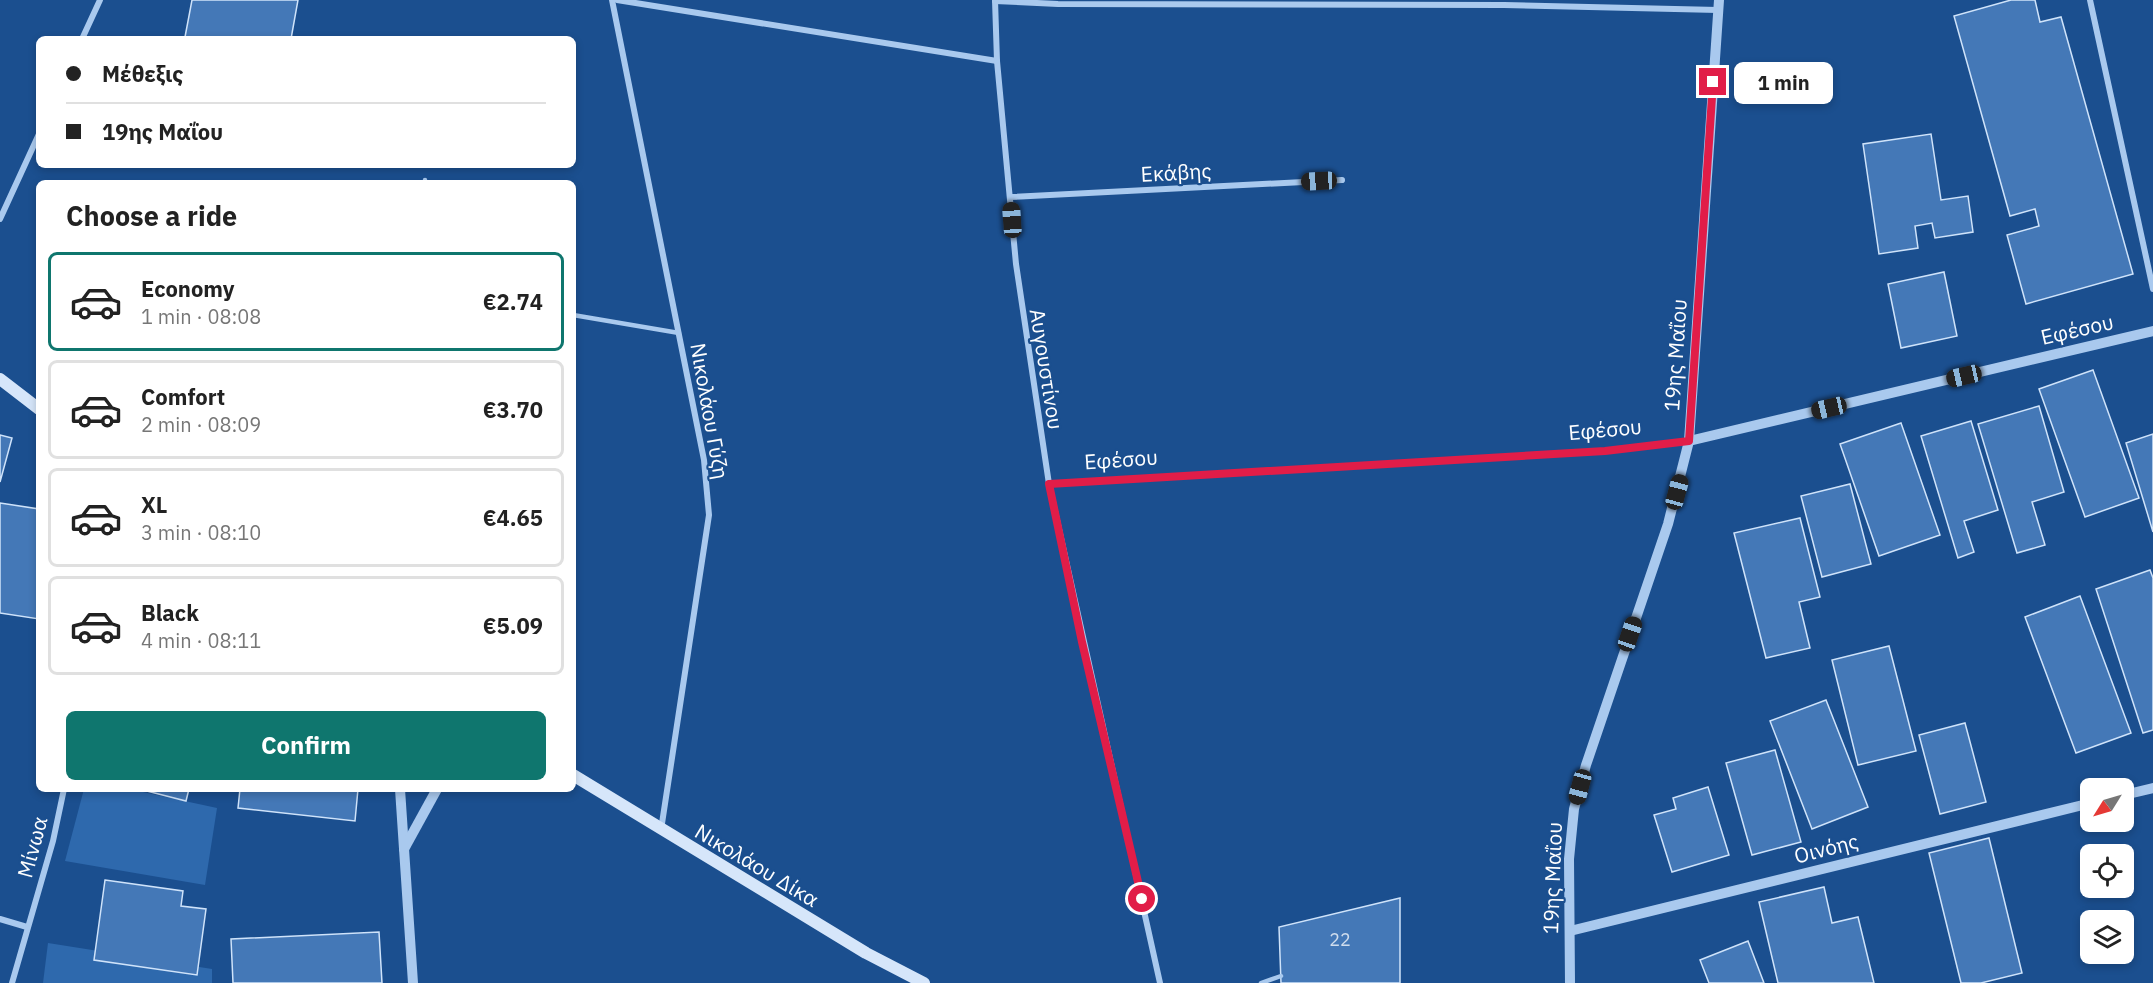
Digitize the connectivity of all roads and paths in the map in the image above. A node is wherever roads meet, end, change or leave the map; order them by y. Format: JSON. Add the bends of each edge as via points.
{"nodes":[{"id":1,"x":100,"y":0,"type":"edge"},
{"id":2,"x":612,"y":0,"type":"edge"},
{"id":3,"x":617,"y":0,"type":"edge"},
{"id":4,"x":995,"y":0,"type":"edge"},
{"id":5,"x":2090,"y":0,"type":"edge"},
{"id":6,"x":1504,"y":2,"type":"edge"},
{"id":7,"x":1718,"y":5,"type":"edge"},
{"id":8,"x":83,"y":36,"type":"edge"},
{"id":9,"x":997,"y":61,"type":"junction"},
{"id":10,"x":36,"y":141,"type":"edge"},
{"id":11,"x":1342,"y":180,"type":"dead end"},
{"id":12,"x":1011,"y":197,"type":"junction"},
{"id":13,"x":0,"y":219,"type":"edge"},
{"id":14,"x":2153,"y":289,"type":"edge"},
{"id":15,"x":576,"y":316,"type":"edge"},
{"id":16,"x":2153,"y":331,"type":"edge"},
{"id":17,"x":679,"y":333,"type":"junction"},
{"id":18,"x":0,"y":379,"type":"edge"},
{"id":19,"x":36,"y":407,"type":"edge"},
{"id":20,"x":1689,"y":441,"type":"junction"},
{"id":21,"x":1049,"y":484,"type":"junction"},
{"id":22,"x":576,"y":777,"type":"edge"},
{"id":23,"x":2153,"y":788,"type":"edge"},
{"id":24,"x":63,"y":792,"type":"edge"},
{"id":25,"x":400,"y":792,"type":"edge"},
{"id":26,"x":435,"y":792,"type":"edge"},
{"id":27,"x":2134,"y":793,"type":"edge"},
{"id":28,"x":2080,"y":806,"type":"edge"},
{"id":29,"x":661,"y":830,"type":"junction"},
{"id":30,"x":404,"y":849,"type":"junction"},
{"id":31,"x":0,"y":919,"type":"edge"},
{"id":32,"x":27,"y":927,"type":"junction"},
{"id":33,"x":1570,"y":931,"type":"junction"},
{"id":34,"x":1281,"y":976,"type":"dead end"},
{"id":35,"x":12,"y":983,"type":"edge"},
{"id":36,"x":413,"y":983,"type":"edge"},
{"id":37,"x":924,"y":983,"type":"edge"},
{"id":38,"x":1160,"y":983,"type":"edge"},
{"id":39,"x":1261,"y":983,"type":"edge"},
{"id":40,"x":1570,"y":983,"type":"edge"}],
"edges":[{"from":1,"to":8,"type":"street"},
{"from":2,"to":17,"type":"street","name":"Νικολάου Γύζη"},
{"from":3,"to":9,"type":"street"},
{"from":4,"to":6,"type":"street","via":[[1058,4]]},
{"from":4,"to":9,"type":"street","name":"Αυγουστίνου"},
{"from":5,"to":14,"type":"street"},
{"from":6,"to":7,"type":"street"},
{"from":7,"to":20,"type":"street","name":"19ης Μαΐου"},
{"from":9,"to":12,"type":"street","name":"Αυγουστίνου"},
{"from":10,"to":13,"type":"street"},
{"from":11,"to":12,"type":"street","name":"Εκάβης"},
{"from":12,"to":21,"type":"street","name":"Αυγουστίνου","via":[[1028,358]]},
{"from":15,"to":17,"type":"lane"},
{"from":16,"to":20,"type":"street","name":"Εφέσου"},
{"from":17,"to":29,"type":"street","name":"Νικολάου Γύζη","via":[[704,460],[709,515]]},
{"from":18,"to":19,"type":"main road"},
{"from":20,"to":21,"type":"street","name":"Εφέσου","via":[[1605,451]]},
{"from":20,"to":33,"type":"street","name":"19ης Μαΐου","via":[[1668,524],[1574,809],[1569,859]]},
{"from":21,"to":38,"type":"street","name":"Αυγουστίνου"},
{"from":22,"to":29,"type":"main road","name":"Νικολάου Δίκα"},
{"from":23,"to":27,"type":"street"},
{"from":24,"to":32,"type":"street","name":"Μίνωα"},
{"from":25,"to":30,"type":"street"},
{"from":26,"to":30,"type":"street"},
{"from":28,"to":33,"type":"street","name":"Οινόης"},
{"from":29,"to":37,"type":"main road","name":"Νικολάου Δίκα","via":[[866,953]]},
{"from":30,"to":36,"type":"street"},
{"from":31,"to":32,"type":"street"},
{"from":32,"to":35,"type":"street","name":"Μίνωα"},
{"from":33,"to":40,"type":"street","name":"19ης Μαΐου"},
{"from":34,"to":39,"type":"lane"}]}
